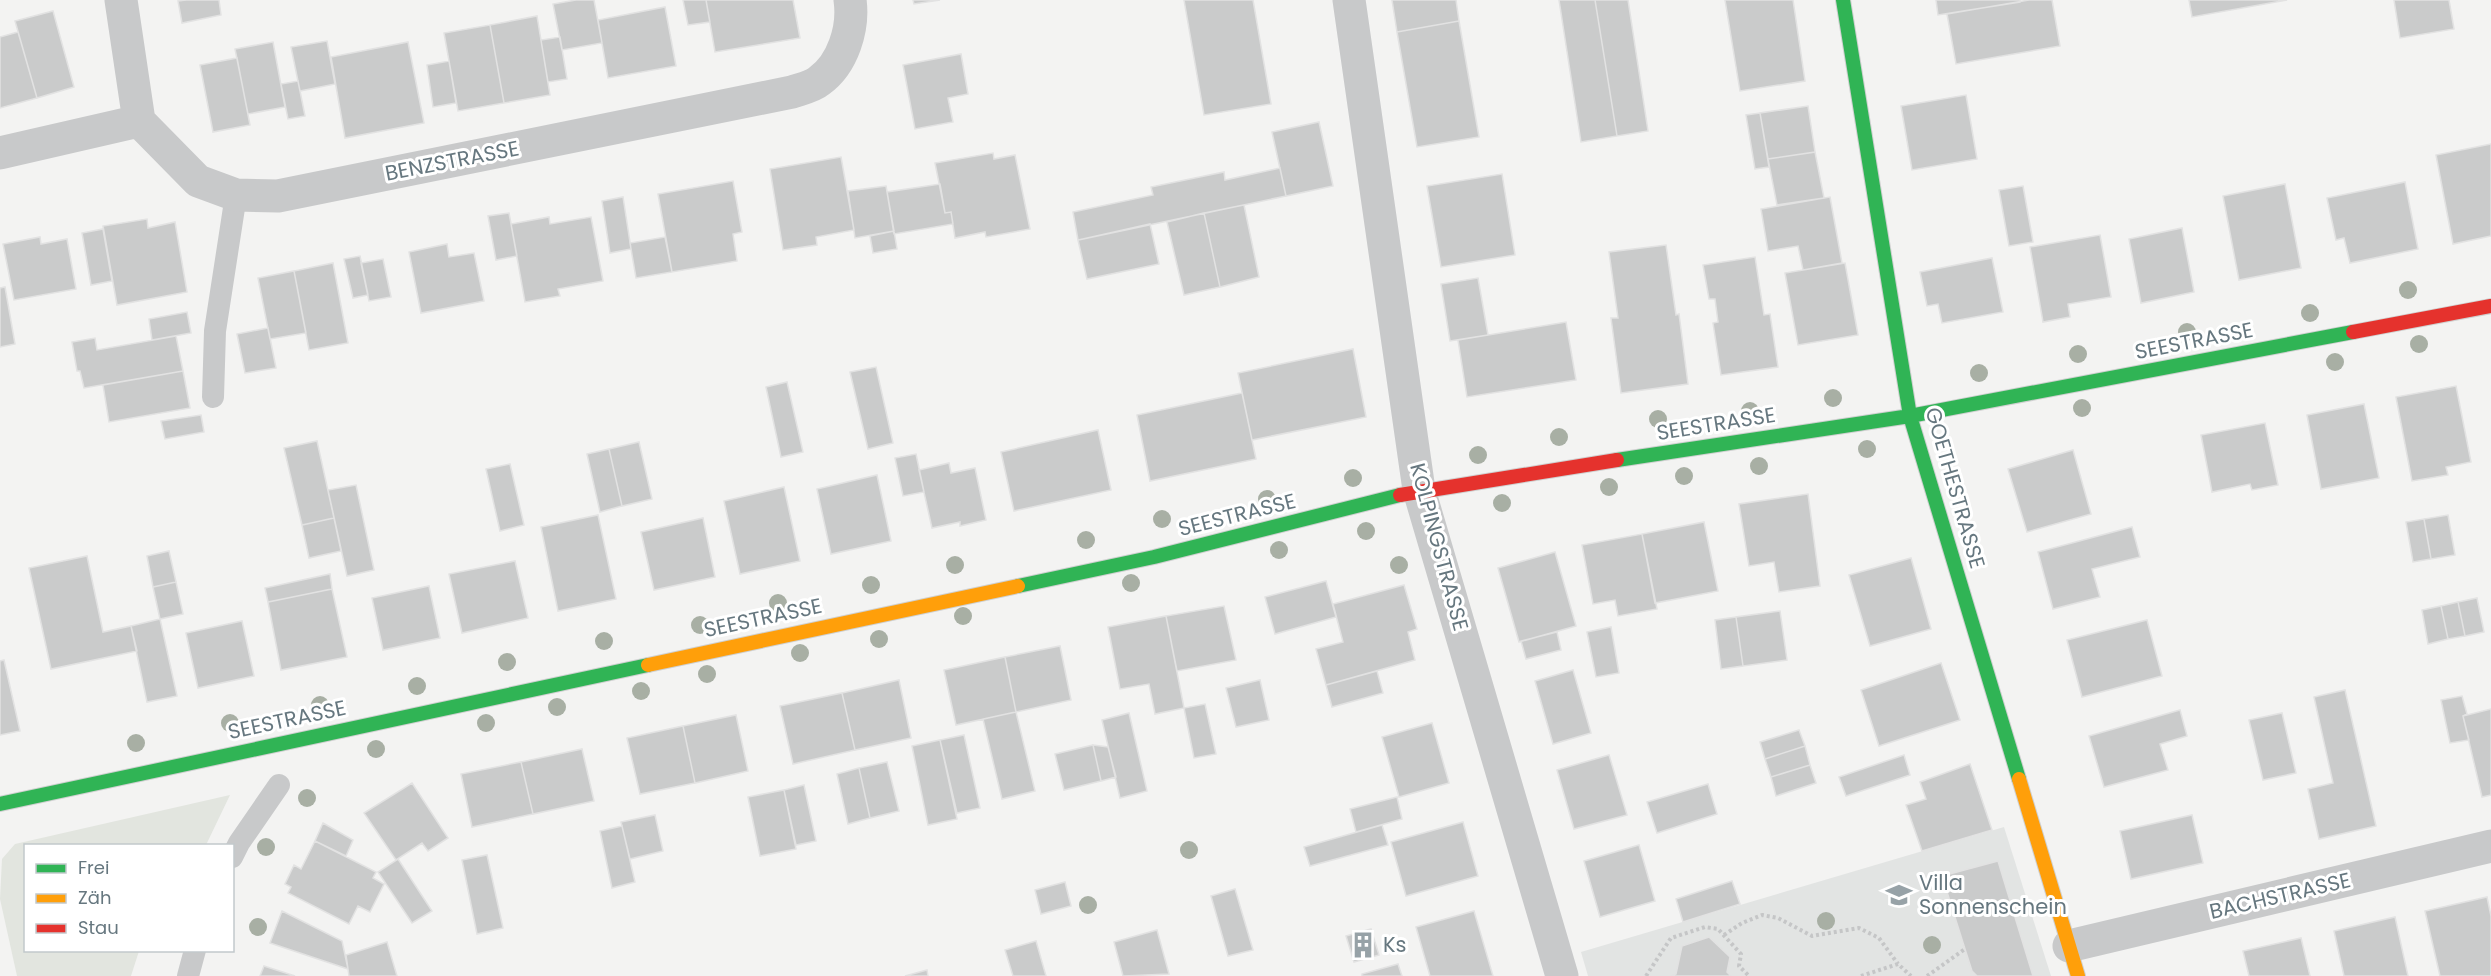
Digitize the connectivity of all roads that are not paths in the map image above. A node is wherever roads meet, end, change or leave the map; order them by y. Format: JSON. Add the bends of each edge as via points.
{"nodes":[{"id":1,"x":121,"y":0,"type":"edge"},
{"id":2,"x":850,"y":0,"type":"edge"},
{"id":3,"x":1349,"y":0,"type":"edge"},
{"id":4,"x":1843,"y":0,"type":"edge"},
{"id":5,"x":139,"y":121,"type":"junction"},
{"id":6,"x":0,"y":153,"type":"edge"},
{"id":7,"x":236,"y":195,"type":"junction"},
{"id":8,"x":2491,"y":306,"type":"edge"},
{"id":9,"x":213,"y":397,"type":"dead end"},
{"id":10,"x":1910,"y":416,"type":"junction"},
{"id":11,"x":1419,"y":490,"type":"junction"},
{"id":12,"x":279,"y":784,"type":"dead end"},
{"id":13,"x":0,"y":804,"type":"edge"},
{"id":14,"x":2491,"y":846,"type":"edge"},
{"id":15,"x":234,"y":853,"type":"edge"},
{"id":16,"x":195,"y":952,"type":"edge"},
{"id":17,"x":2073,"y":961,"type":"edge"},
{"id":18,"x":188,"y":976,"type":"edge"},
{"id":19,"x":1562,"y":976,"type":"edge"}],
"edges":[{"from":1,"to":5,"type":"street"},
{"from":2,"to":7,"type":"street","name":"BENZSTRASSE","via":[[852,15],[847,41],[834,64],[818,82],[792,92],[278,196]]},
{"from":3,"to":11,"type":"street","name":"KOLPINGSTRASSE"},
{"from":4,"to":10,"type":"street","name":"GOETHESTRASSE"},
{"from":5,"to":6,"type":"street"},
{"from":5,"to":7,"type":"street","name":"BENZSTRASSE","via":[[198,181]]},
{"from":7,"to":9,"type":"lane","via":[[215,331]]},
{"from":8,"to":10,"type":"street","name":"SEESTRASSE"},
{"from":10,"to":11,"type":"street","name":"SEESTRASSE"},
{"from":10,"to":17,"type":"street","name":"GOETHESTRASSE"},
{"from":11,"to":13,"type":"street","name":"SEESTRASSE","via":[[1154,557]]},
{"from":11,"to":19,"type":"street","name":"KOLPINGSTRASSE"},
{"from":12,"to":15,"type":"lane"},
{"from":14,"to":17,"type":"street","name":"BACHSTRASSE"},
{"from":16,"to":18,"type":"lane"}]}
